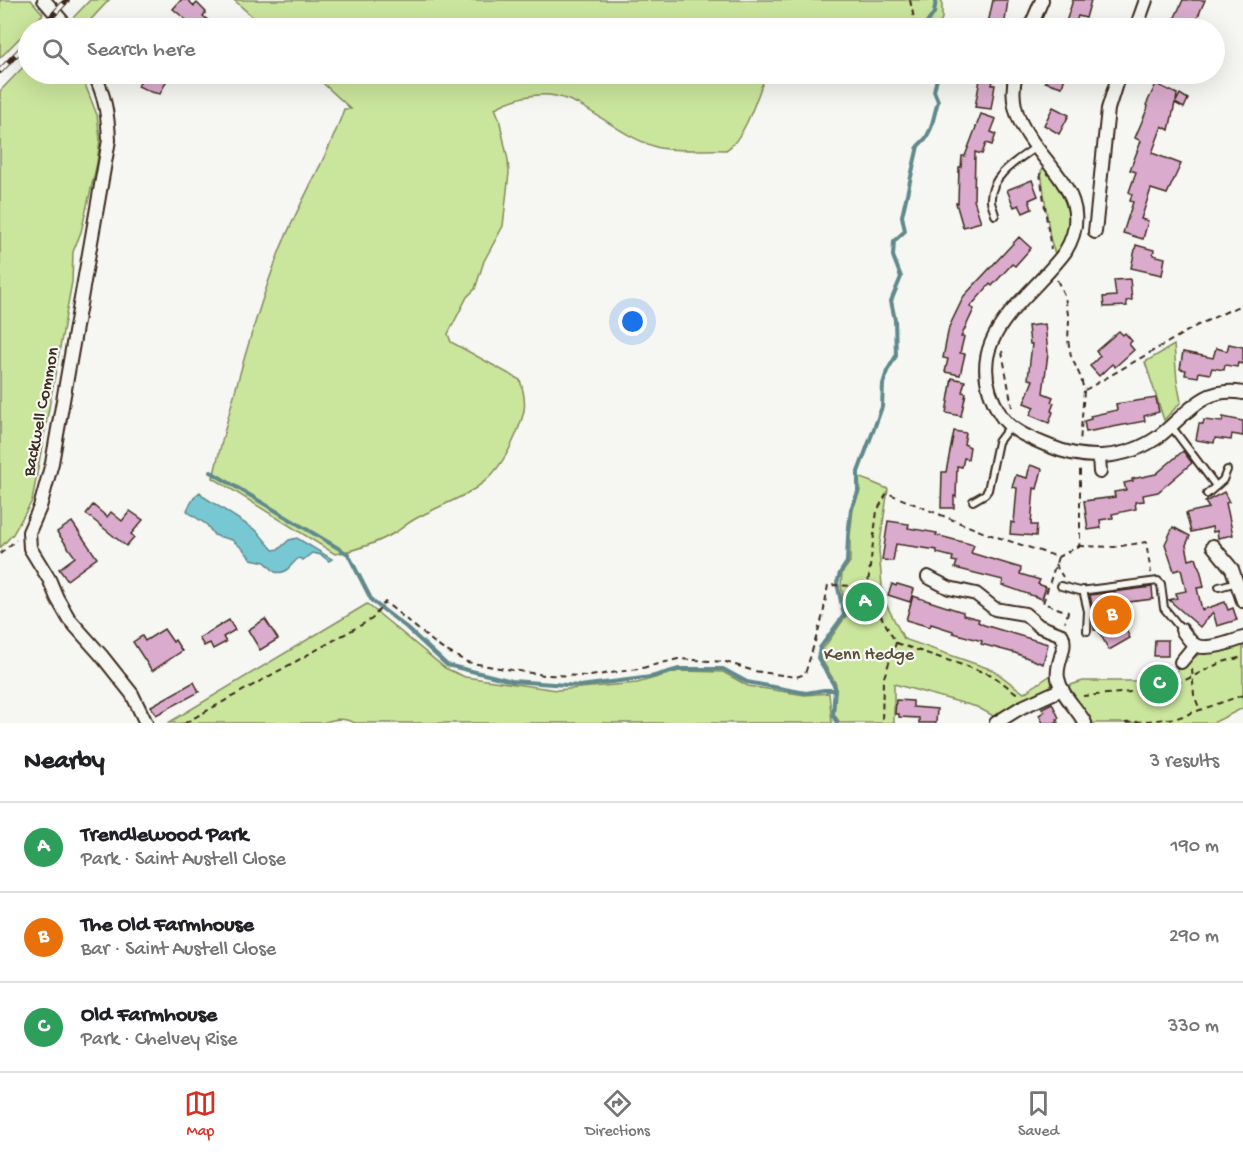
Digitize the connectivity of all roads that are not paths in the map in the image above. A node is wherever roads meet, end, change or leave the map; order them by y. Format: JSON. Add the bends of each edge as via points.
{"nodes":[{"id":1,"x":44,"y":0,"type":"edge"},
{"id":2,"x":1042,"y":0,"type":"edge"},
{"id":3,"x":1146,"y":0,"type":"edge"},
{"id":4,"x":59,"y":18,"type":"edge"},
{"id":5,"x":1034,"y":18,"type":"edge"},
{"id":6,"x":1140,"y":18,"type":"edge"},
{"id":7,"x":100,"y":84,"type":"edge"},
{"id":8,"x":1014,"y":84,"type":"edge"},
{"id":9,"x":1116,"y":84,"type":"edge"},
{"id":10,"x":1038,"y":150,"type":"junction"},
{"id":11,"x":995,"y":215,"type":"dead end"},
{"id":12,"x":1095,"y":232,"type":"dead end"},
{"id":13,"x":1243,"y":393,"type":"edge"},
{"id":14,"x":1170,"y":425,"type":"junction"},
{"id":15,"x":1010,"y":426,"type":"junction"},
{"id":16,"x":1099,"y":456,"type":"junction"},
{"id":17,"x":1227,"y":470,"type":"dead end"},
{"id":18,"x":1100,"y":472,"type":"dead end"},
{"id":19,"x":1216,"y":486,"type":"junction"},
{"id":20,"x":1207,"y":494,"type":"dead end"},
{"id":21,"x":972,"y":501,"type":"dead end"},
{"id":22,"x":1213,"y":546,"type":"dead end"},
{"id":23,"x":928,"y":577,"type":"dead end"},
{"id":24,"x":1237,"y":582,"type":"junction"},
{"id":25,"x":1061,"y":586,"type":"dead end"},
{"id":26,"x":1218,"y":587,"type":"dead end"},
{"id":27,"x":1083,"y":590,"type":"junction"},
{"id":28,"x":1243,"y":601,"type":"edge"},
{"id":29,"x":1182,"y":630,"type":"joint"},
{"id":30,"x":1087,"y":631,"type":"dead end"},
{"id":31,"x":1243,"y":638,"type":"edge"},
{"id":32,"x":1195,"y":645,"type":"junction"},
{"id":33,"x":1187,"y":664,"type":"road end"},
{"id":34,"x":1065,"y":693,"type":"junction"},
{"id":35,"x":146,"y":723,"type":"edge"},
{"id":36,"x":996,"y":723,"type":"edge"},
{"id":37,"x":1085,"y":723,"type":"edge"}],
"edges":[{"from":1,"to":4,"type":"street"},
{"from":2,"to":5,"type":"street"},
{"from":3,"to":6,"type":"street"},
{"from":7,"to":35,"type":"street","name":"Backwell Common","via":[[108,114],[109,140],[52,463],[29,532],[30,548],[69,619],[132,694]]},
{"from":8,"to":10,"type":"street","via":[[1015,111]]},
{"from":9,"to":12,"type":"street","via":[[1108,109]]},
{"from":10,"to":11,"type":"lane","via":[[1003,172],[991,200]]},
{"from":10,"to":15,"type":"street","via":[[1064,183],[1075,206],[1074,229],[1071,242],[1001,323],[989,348],[989,390]]},
{"from":13,"to":14,"type":"street","via":[[1212,395],[1192,405]]},
{"from":14,"to":16,"type":"street","via":[[1131,452]]},
{"from":14,"to":19,"type":"lane"},
{"from":15,"to":16,"type":"street","via":[[1066,453]]},
{"from":15,"to":21,"type":"lane","via":[[998,442],[988,490]]},
{"from":16,"to":18,"type":"street"},
{"from":17,"to":19,"type":"lane"},
{"from":19,"to":20,"type":"lane"},
{"from":22,"to":24,"type":"street","via":[[1231,566]]},
{"from":23,"to":34,"type":"street","via":[[949,588],[973,593],[994,609],[1025,614],[1062,640],[1057,670]]},
{"from":24,"to":26,"type":"lane"},
{"from":24,"to":28,"type":"street"},
{"from":25,"to":27,"type":"lane"},
{"from":27,"to":29,"type":"lane","via":[[1161,582],[1164,608]]},
{"from":27,"to":30,"type":"lane","via":[[1088,610]]},
{"from":29,"to":32,"type":"street"},
{"from":31,"to":32,"type":"street","via":[[1219,645]]},
{"from":32,"to":33,"type":"street"},
{"from":34,"to":36,"type":"street","via":[[1020,708]]},
{"from":34,"to":37,"type":"street"}]}
